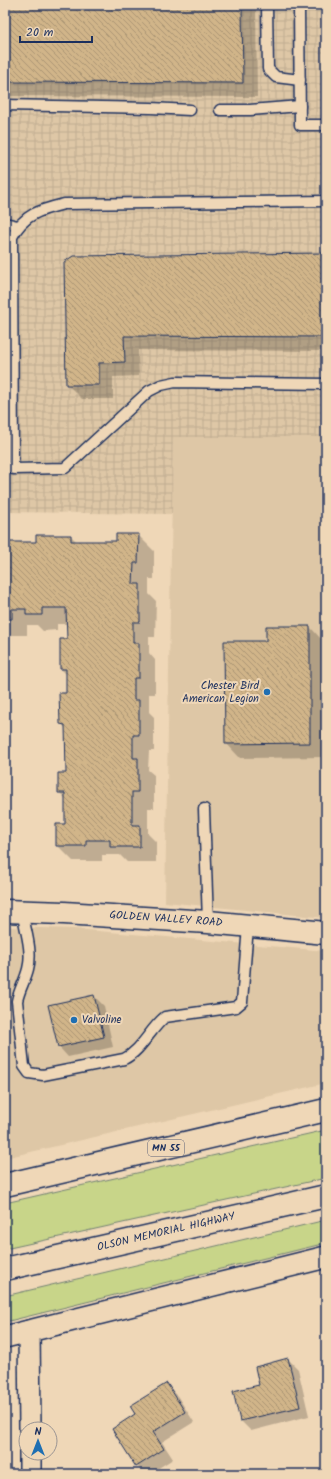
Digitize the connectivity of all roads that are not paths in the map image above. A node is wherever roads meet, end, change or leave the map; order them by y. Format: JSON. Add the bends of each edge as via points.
{"nodes":[{"id":1,"x":267,"y":5,"type":"edge"},
{"id":2,"x":299,"y":5,"type":"edge"},
{"id":3,"x":300,"y":80,"type":"junction"},
{"id":4,"x":5,"y":106,"type":"edge"},
{"id":5,"x":300,"y":106,"type":"junction"},
{"id":6,"x":190,"y":110,"type":"dead end"},
{"id":7,"x":220,"y":110,"type":"dead end"},
{"id":8,"x":326,"y":125,"type":"edge"},
{"id":9,"x":326,"y":201,"type":"edge"},
{"id":10,"x":5,"y":223,"type":"edge"},
{"id":11,"x":18,"y":226,"type":"junction"},
{"id":12,"x":326,"y":384,"type":"edge"},
{"id":13,"x":9,"y":469,"type":"edge"},
{"id":14,"x":204,"y":809,"type":"dead end"},
{"id":15,"x":13,"y":911,"type":"edge"},
{"id":16,"x":208,"y":922,"type":"junction"},
{"id":17,"x":248,"y":926,"type":"junction"},
{"id":18,"x":326,"y":933,"type":"edge"},
{"id":19,"x":326,"y":1110,"type":"edge"},
{"id":20,"x":5,"y":1185,"type":"edge"},
{"id":21,"x":326,"y":1196,"type":"edge"},
{"id":22,"x":326,"y":1257,"type":"edge"},
{"id":23,"x":5,"y":1269,"type":"edge"},
{"id":24,"x":29,"y":1331,"type":"junction"},
{"id":25,"x":5,"y":1337,"type":"edge"},
{"id":26,"x":30,"y":1421,"type":"edge"},
{"id":27,"x":30,"y":1461,"type":"edge"},
{"id":28,"x":30,"y":1474,"type":"edge"}],
"edges":[{"from":1,"to":3,"type":"lane","via":[[268,69],[276,77]]},
{"from":2,"to":3,"type":"lane"},
{"from":3,"to":5,"type":"lane"},
{"from":4,"to":6,"type":"lane"},
{"from":5,"to":7,"type":"lane"},
{"from":5,"to":8,"type":"lane","via":[[300,125]]},
{"from":9,"to":11,"type":"lane","via":[[64,204],[30,215]]},
{"from":10,"to":11,"type":"lane"},
{"from":11,"to":13,"type":"lane","via":[[12,237]]},
{"from":12,"to":13,"type":"lane","via":[[175,382],[161,385],[149,391],[65,468]]},
{"from":14,"to":16,"type":"lane"},
{"from":15,"to":16,"type":"main road","name":"GOLDEN VALLEY ROAD"},
{"from":15,"to":17,"type":"lane","via":[[30,957],[17,1001],[24,1066],[29,1073],[43,1075],[133,1055],[165,1017],[236,1007],[242,1002]]},
{"from":16,"to":17,"type":"main road","name":"GOLDEN VALLEY ROAD"},
{"from":17,"to":18,"type":"main road","name":"GOLDEN VALLEY ROAD"},
{"from":19,"to":20,"type":"main road","number":"MN 55"},
{"from":21,"to":23,"type":"main road","name":"OLSON MEMORIAL HIGHWAY"},
{"from":22,"to":24,"type":"street"},
{"from":24,"to":25,"type":"street"},
{"from":24,"to":26,"type":"street"},
{"from":27,"to":28,"type":"street"}]}
